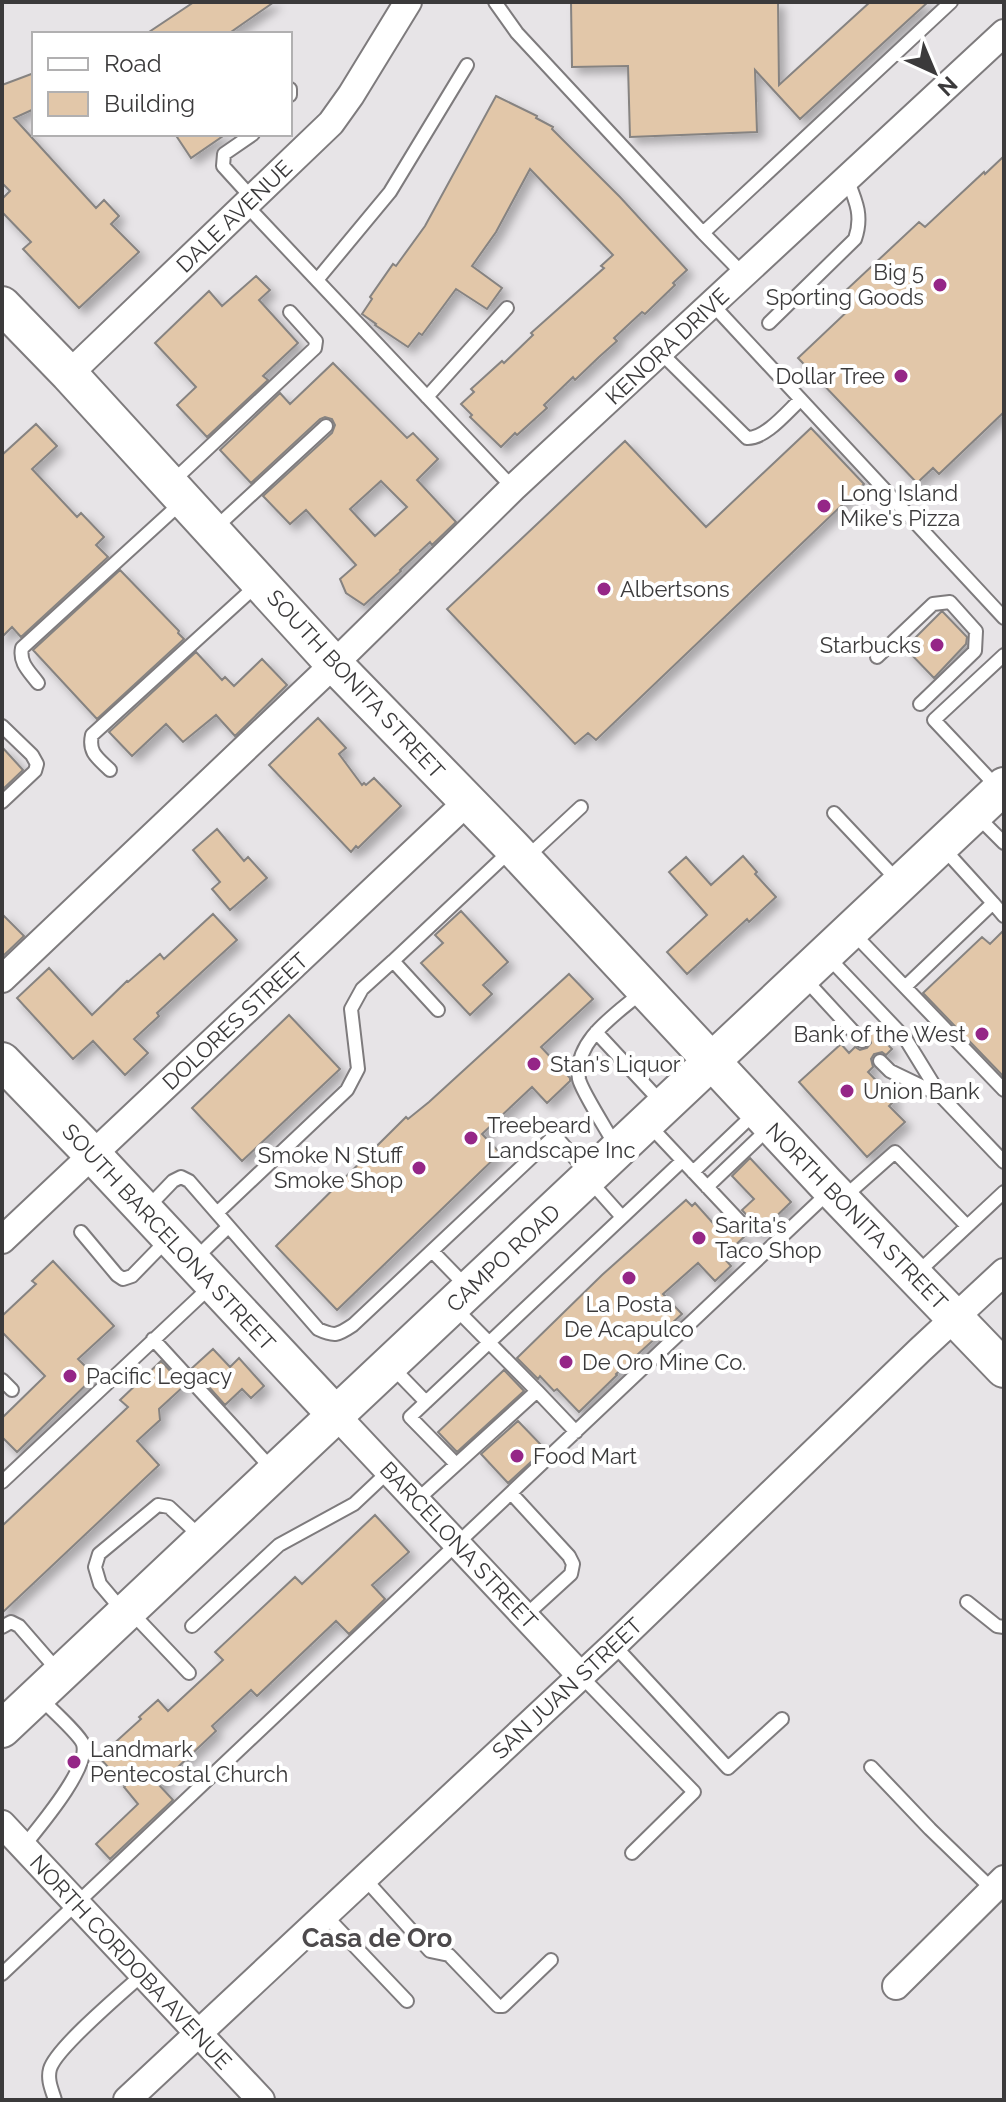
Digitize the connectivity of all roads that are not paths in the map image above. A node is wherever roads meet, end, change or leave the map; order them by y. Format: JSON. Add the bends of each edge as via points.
{"nodes":[{"id":1,"x":408,"y":2,"type":"edge"},
{"id":2,"x":495,"y":2,"type":"edge"},
{"id":3,"x":951,"y":2,"type":"edge"},
{"id":4,"x":1004,"y":33,"type":"edge"},
{"id":5,"x":467,"y":65,"type":"dead end"},
{"id":6,"x":250,"y":136,"type":"edge"},
{"id":7,"x":847,"y":179,"type":"junction"},
{"id":8,"x":250,"y":202,"type":"junction"},
{"id":9,"x":703,"y":233,"type":"junction"},
{"id":10,"x":744,"y":275,"type":"junction"},
{"id":11,"x":317,"y":280,"type":"junction"},
{"id":12,"x":712,"y":304,"type":"junction"},
{"id":13,"x":2,"y":305,"type":"edge"},
{"id":14,"x":507,"y":308,"type":"dead end"},
{"id":15,"x":290,"y":312,"type":"dead end"},
{"id":16,"x":769,"y":323,"type":"dead end"},
{"id":17,"x":660,"y":352,"type":"junction"},
{"id":18,"x":69,"y":374,"type":"junction"},
{"id":19,"x":427,"y":397,"type":"junction"},
{"id":20,"x":800,"y":400,"type":"junction"},
{"id":21,"x":326,"y":426,"type":"dead end"},
{"id":22,"x":513,"y":488,"type":"junction"},
{"id":23,"x":177,"y":492,"type":"junction"},
{"id":24,"x":212,"y":531,"type":"junction"},
{"id":25,"x":260,"y":583,"type":"junction"},
{"id":26,"x":1004,"y":618,"type":"edge"},
{"id":27,"x":1004,"y":655,"type":"edge"},
{"id":28,"x":877,"y":657,"type":"dead end"},
{"id":29,"x":334,"y":664,"type":"junction"},
{"id":30,"x":38,"y":683,"type":"dead end"},
{"id":31,"x":920,"y":704,"type":"dead end"},
{"id":32,"x":2,"y":726,"type":"edge"},
{"id":33,"x":110,"y":770,"type":"dead end"},
{"id":34,"x":993,"y":797,"type":"edge"},
{"id":35,"x":2,"y":802,"type":"edge"},
{"id":36,"x":467,"y":802,"type":"junction"},
{"id":37,"x":581,"y":807,"type":"dead end"},
{"id":38,"x":834,"y":813,"type":"dead end"},
{"id":39,"x":1004,"y":843,"type":"edge"},
{"id":40,"x":941,"y":845,"type":"junction"},
{"id":41,"x":518,"y":854,"type":"junction"},
{"id":42,"x":900,"y":883,"type":"junction"},
{"id":43,"x":993,"y":903,"type":"junction"},
{"id":44,"x":1004,"y":916,"type":"edge"},
{"id":45,"x":826,"y":954,"type":"junction"},
{"id":46,"x":393,"y":961,"type":"junction"},
{"id":47,"x":2,"y":979,"type":"edge"},
{"id":48,"x":906,"y":986,"type":"junction"},
{"id":49,"x":645,"y":989,"type":"junction"},
{"id":50,"x":438,"y":1010,"type":"dead end"},
{"id":51,"x":596,"y":1032,"type":"junction"},
{"id":52,"x":862,"y":1041,"type":"dead end"},
{"id":53,"x":2,"y":1061,"type":"edge"},
{"id":54,"x":712,"y":1061,"type":"junction"},
{"id":55,"x":880,"y":1061,"type":"dead end"},
{"id":56,"x":1004,"y":1090,"type":"edge"},
{"id":57,"x":940,"y":1095,"type":"junction"},
{"id":58,"x":655,"y":1114,"type":"junction"},
{"id":59,"x":765,"y":1118,"type":"junction"},
{"id":60,"x":618,"y":1150,"type":"junction"},
{"id":61,"x":92,"y":1154,"type":"junction"},
{"id":62,"x":682,"y":1161,"type":"junction"},
{"id":63,"x":1004,"y":1162,"type":"edge"},
{"id":64,"x":693,"y":1172,"type":"junction"},
{"id":65,"x":589,"y":1177,"type":"junction"},
{"id":66,"x":707,"y":1187,"type":"junction"},
{"id":67,"x":1004,"y":1192,"type":"edge"},
{"id":68,"x":836,"y":1195,"type":"junction"},
{"id":69,"x":145,"y":1211,"type":"junction"},
{"id":70,"x":217,"y":1213,"type":"junction"},
{"id":71,"x":622,"y":1217,"type":"junction"},
{"id":72,"x":744,"y":1226,"type":"dead end"},
{"id":73,"x":967,"y":1226,"type":"junction"},
{"id":74,"x":228,"y":1227,"type":"junction"},
{"id":75,"x":81,"y":1232,"type":"dead end"},
{"id":76,"x":2,"y":1240,"type":"edge"},
{"id":77,"x":432,"y":1251,"type":"junction"},
{"id":78,"x":192,"y":1260,"type":"junction"},
{"id":79,"x":1004,"y":1272,"type":"edge"},
{"id":80,"x":914,"y":1276,"type":"junction"},
{"id":81,"x":461,"y":1297,"type":"junction"},
{"id":82,"x":955,"y":1318,"type":"junction"},
{"id":83,"x":153,"y":1339,"type":"junction"},
{"id":84,"x":489,"y":1343,"type":"junction"},
{"id":85,"x":390,"y":1364,"type":"junction"},
{"id":86,"x":1004,"y":1369,"type":"edge"},
{"id":87,"x":2,"y":1380,"type":"edge"},
{"id":88,"x":12,"y":1390,"type":"dead end"},
{"id":89,"x":537,"y":1391,"type":"junction"},
{"id":90,"x":426,"y":1402,"type":"junction"},
{"id":91,"x":336,"y":1415,"type":"junction"},
{"id":92,"x":576,"y":1432,"type":"junction"},
{"id":93,"x":456,"y":1464,"type":"junction"},
{"id":94,"x":389,"y":1471,"type":"junction"},
{"id":95,"x":275,"y":1472,"type":"junction"},
{"id":96,"x":2,"y":1482,"type":"edge"},
{"id":97,"x":511,"y":1493,"type":"junction"},
{"id":98,"x":417,"y":1500,"type":"junction"},
{"id":99,"x":203,"y":1540,"type":"junction"},
{"id":100,"x":457,"y":1544,"type":"junction"},
{"id":101,"x":967,"y":1602,"type":"dead end"},
{"id":102,"x":127,"y":1612,"type":"junction"},
{"id":103,"x":525,"y":1616,"type":"junction"},
{"id":104,"x":192,"y":1626,"type":"dead end"},
{"id":105,"x":2,"y":1627,"type":"edge"},
{"id":106,"x":1004,"y":1627,"type":"edge"},
{"id":107,"x":614,"y":1645,"type":"junction"},
{"id":108,"x":189,"y":1673,"type":"dead end"},
{"id":109,"x":581,"y":1676,"type":"junction"},
{"id":110,"x":49,"y":1685,"type":"junction"},
{"id":111,"x":782,"y":1719,"type":"dead end"},
{"id":112,"x":2,"y":1729,"type":"edge"},
{"id":113,"x":871,"y":1767,"type":"dead end"},
{"id":114,"x":2,"y":1824,"type":"edge"},
{"id":115,"x":23,"y":1847,"type":"junction"},
{"id":116,"x":632,"y":1853,"type":"dead end"},
{"id":117,"x":365,"y":1879,"type":"junction"},
{"id":118,"x":998,"y":1884,"type":"edge"},
{"id":119,"x":77,"y":1904,"type":"junction"},
{"id":120,"x":325,"y":1915,"type":"junction"},
{"id":121,"x":551,"y":1960,"type":"dead end"},
{"id":122,"x":2,"y":1974,"type":"edge"},
{"id":123,"x":143,"y":1974,"type":"junction"},
{"id":124,"x":896,"y":1986,"type":"dead end"},
{"id":125,"x":407,"y":2001,"type":"dead end"},
{"id":126,"x":198,"y":2034,"type":"junction"},
{"id":127,"x":137,"y":2096,"type":"edge"},
{"id":128,"x":55,"y":2100,"type":"edge"},
{"id":129,"x":261,"y":2100,"type":"edge"}],
"edges":[{"from":1,"to":8,"type":"street","name":"DALE AVENUE","via":[[331,123]]},
{"from":2,"to":9,"type":"lane","via":[[517,33]]},
{"from":3,"to":9,"type":"lane"},
{"from":4,"to":7,"type":"street","name":"KENORA DRIVE"},
{"from":5,"to":11,"type":"lane","via":[[390,192]]},
{"from":6,"to":8,"type":"lane","via":[[224,154],[223,166]]},
{"from":7,"to":10,"type":"street","name":"KENORA DRIVE"},
{"from":7,"to":16,"type":"lane","via":[[860,209],[855,239]]},
{"from":8,"to":11,"type":"lane"},
{"from":8,"to":18,"type":"street","name":"DALE AVENUE"},
{"from":9,"to":10,"type":"lane"},
{"from":10,"to":12,"type":"street","name":"KENORA DRIVE"},
{"from":11,"to":19,"type":"lane"},
{"from":12,"to":17,"type":"street","name":"KENORA DRIVE"},
{"from":12,"to":20,"type":"lane"},
{"from":13,"to":18,"type":"main road","name":"SOUTH BONITA STREET"},
{"from":14,"to":19,"type":"lane"},
{"from":15,"to":23,"type":"lane","via":[[316,341],[315,348]]},
{"from":17,"to":20,"type":"lane","via":[[747,438],[756,439]]},
{"from":17,"to":22,"type":"street","name":"KENORA DRIVE"},
{"from":18,"to":23,"type":"main road","name":"SOUTH BONITA STREET"},
{"from":19,"to":22,"type":"lane"},
{"from":20,"to":26,"type":"lane"},
{"from":21,"to":24,"type":"lane"},
{"from":22,"to":29,"type":"street","name":"KENORA DRIVE"},
{"from":23,"to":24,"type":"main road","name":"SOUTH BONITA STREET"},
{"from":23,"to":30,"type":"lane","via":[[22,648],[23,664]]},
{"from":24,"to":25,"type":"main road","name":"SOUTH BONITA STREET"},
{"from":25,"to":29,"type":"main road","name":"SOUTH BONITA STREET"},
{"from":25,"to":33,"type":"lane","via":[[92,735],[93,753]]},
{"from":27,"to":34,"type":"lane","via":[[934,720]]},
{"from":28,"to":31,"type":"lane","via":[[933,604],[950,602],[976,631],[975,651]]},
{"from":29,"to":36,"type":"main road","name":"SOUTH BONITA STREET"},
{"from":29,"to":47,"type":"street","name":"KENORA DRIVE"},
{"from":32,"to":35,"type":"lane","via":[[37,764]]},
{"from":34,"to":39,"type":"lane"},
{"from":34,"to":40,"type":"main road","name":"CAMPO ROAD"},
{"from":36,"to":41,"type":"main road","name":"SOUTH BONITA STREET"},
{"from":36,"to":61,"type":"street","name":"DOLORES STREET"},
{"from":37,"to":41,"type":"lane"},
{"from":38,"to":42,"type":"lane"},
{"from":40,"to":42,"type":"main road","name":"CAMPO ROAD"},
{"from":40,"to":43,"type":"lane"},
{"from":41,"to":46,"type":"lane"},
{"from":41,"to":49,"type":"main road","name":"SOUTH BONITA STREET"},
{"from":42,"to":45,"type":"main road","name":"CAMPO ROAD"},
{"from":43,"to":44,"type":"lane"},
{"from":43,"to":48,"type":"lane"},
{"from":45,"to":48,"type":"lane"},
{"from":45,"to":52,"type":"lane"},
{"from":45,"to":54,"type":"main road","name":"CAMPO ROAD"},
{"from":45,"to":57,"type":"lane","via":[[905,1038]]},
{"from":46,"to":50,"type":"lane"},
{"from":46,"to":70,"type":"lane","via":[[362,989],[351,1009],[358,1069],[347,1090]]},
{"from":48,"to":56,"type":"lane"},
{"from":49,"to":51,"type":"lane"},
{"from":49,"to":54,"type":"main road","name":"SOUTH BONITA STREET"},
{"from":51,"to":58,"type":"lane"},
{"from":51,"to":60,"type":"lane","via":[[581,1054],[579,1080]]},
{"from":53,"to":61,"type":"main road","name":"SOUTH BARCELONA STREET"},
{"from":54,"to":58,"type":"main road","name":"CAMPO ROAD"},
{"from":54,"to":59,"type":"main road","name":"NORTH BONITA STREET"},
{"from":55,"to":57,"type":"lane"},
{"from":57,"to":63,"type":"lane"},
{"from":58,"to":60,"type":"main road","name":"CAMPO ROAD"},
{"from":58,"to":62,"type":"lane"},
{"from":59,"to":64,"type":"lane"},
{"from":59,"to":66,"type":"lane"},
{"from":59,"to":68,"type":"main road","name":"NORTH BONITA STREET"},
{"from":60,"to":65,"type":"main road","name":"CAMPO ROAD"},
{"from":61,"to":69,"type":"main road","name":"SOUTH BARCELONA STREET"},
{"from":61,"to":76,"type":"street","name":"DOLORES STREET"},
{"from":62,"to":64,"type":"lane"},
{"from":62,"to":71,"type":"lane"},
{"from":64,"to":66,"type":"lane"},
{"from":65,"to":71,"type":"lane"},
{"from":65,"to":77,"type":"lane","via":[[558,1139],[551,1139]]},
{"from":65,"to":81,"type":"main road","name":"CAMPO ROAD"},
{"from":66,"to":72,"type":"lane"},
{"from":67,"to":73,"type":"lane"},
{"from":68,"to":73,"type":"lane","via":[[895,1152]]},
{"from":68,"to":80,"type":"main road","name":"NORTH BONITA STREET"},
{"from":68,"to":92,"type":"lane"},
{"from":69,"to":70,"type":"lane","via":[[181,1177]]},
{"from":69,"to":78,"type":"main road","name":"SOUTH BARCELONA STREET"},
{"from":70,"to":74,"type":"lane"},
{"from":71,"to":84,"type":"lane"},
{"from":73,"to":80,"type":"lane"},
{"from":74,"to":77,"type":"lane","via":[[318,1329],[329,1334],[353,1325]]},
{"from":74,"to":78,"type":"lane"},
{"from":75,"to":78,"type":"lane","via":[[123,1279]]},
{"from":77,"to":81,"type":"lane"},
{"from":78,"to":83,"type":"lane"},
{"from":78,"to":91,"type":"main road","name":"SOUTH BARCELONA STREET"},
{"from":79,"to":82,"type":"street","name":"SAN JUAN STREET"},
{"from":80,"to":82,"type":"main road","name":"NORTH BONITA STREET"},
{"from":81,"to":84,"type":"lane"},
{"from":81,"to":85,"type":"main road","name":"CAMPO ROAD"},
{"from":82,"to":86,"type":"main road","name":"NORTH BONITA STREET"},
{"from":82,"to":107,"type":"street","name":"SAN JUAN STREET"},
{"from":83,"to":95,"type":"lane"},
{"from":83,"to":96,"type":"lane"},
{"from":84,"to":89,"type":"lane"},
{"from":84,"to":90,"type":"lane"},
{"from":85,"to":90,"type":"lane"},
{"from":85,"to":91,"type":"main road","name":"CAMPO ROAD"},
{"from":87,"to":88,"type":"lane"},
{"from":89,"to":92,"type":"lane"},
{"from":89,"to":93,"type":"lane"},
{"from":90,"to":93,"type":"lane","via":[[410,1417]]},
{"from":91,"to":94,"type":"street","name":"BARCELONA STREET"},
{"from":91,"to":95,"type":"main road","name":"CAMPO ROAD"},
{"from":92,"to":97,"type":"lane"},
{"from":93,"to":98,"type":"lane"},
{"from":94,"to":98,"type":"street","name":"BARCELONA STREET"},
{"from":94,"to":104,"type":"lane","via":[[354,1504],[279,1545]]},
{"from":95,"to":99,"type":"main road","name":"CAMPO ROAD"},
{"from":97,"to":100,"type":"lane"},
{"from":97,"to":103,"type":"lane","via":[[573,1564],[571,1574]]},
{"from":98,"to":100,"type":"street","name":"BARCELONA STREET"},
{"from":99,"to":102,"type":"main road","name":"CAMPO ROAD"},
{"from":99,"to":102,"type":"lane","via":[[169,1507],[158,1505],[99,1554],[95,1567],[100,1584]]},
{"from":100,"to":103,"type":"street","name":"BARCELONA STREET"},
{"from":100,"to":119,"type":"lane"},
{"from":101,"to":106,"type":"lane"},
{"from":102,"to":108,"type":"lane"},
{"from":102,"to":110,"type":"main road","name":"CAMPO ROAD"},
{"from":103,"to":109,"type":"street","name":"BARCELONA STREET"},
{"from":105,"to":110,"type":"lane","via":[[11,1622],[19,1626]]},
{"from":107,"to":109,"type":"street","name":"SAN JUAN STREET"},
{"from":107,"to":111,"type":"lane","via":[[728,1768]]},
{"from":109,"to":116,"type":"lane","via":[[694,1792]]},
{"from":109,"to":117,"type":"street","name":"SAN JUAN STREET"},
{"from":110,"to":112,"type":"main road","name":"CAMPO ROAD"},
{"from":110,"to":115,"type":"lane","via":[[83,1741],[85,1756]]},
{"from":113,"to":118,"type":"lane","via":[[930,1829]]},
{"from":114,"to":115,"type":"street","name":"NORTH CORDOBA AVENUE"},
{"from":115,"to":119,"type":"street","name":"NORTH CORDOBA AVENUE"},
{"from":117,"to":120,"type":"street","name":"SAN JUAN STREET"},
{"from":117,"to":121,"type":"lane","via":[[430,1951],[449,1955],[498,2006]]},
{"from":118,"to":124,"type":"street"},
{"from":119,"to":122,"type":"lane"},
{"from":119,"to":123,"type":"street","name":"NORTH CORDOBA AVENUE"},
{"from":120,"to":125,"type":"lane"},
{"from":120,"to":126,"type":"street","name":"SAN JUAN STREET"},
{"from":123,"to":126,"type":"street","name":"NORTH CORDOBA AVENUE"},
{"from":123,"to":128,"type":"lane","via":[[59,2052],[50,2069]]},
{"from":126,"to":127,"type":"street","name":"SAN JUAN STREET"},
{"from":126,"to":129,"type":"street","name":"NORTH CORDOBA AVENUE"}]}
